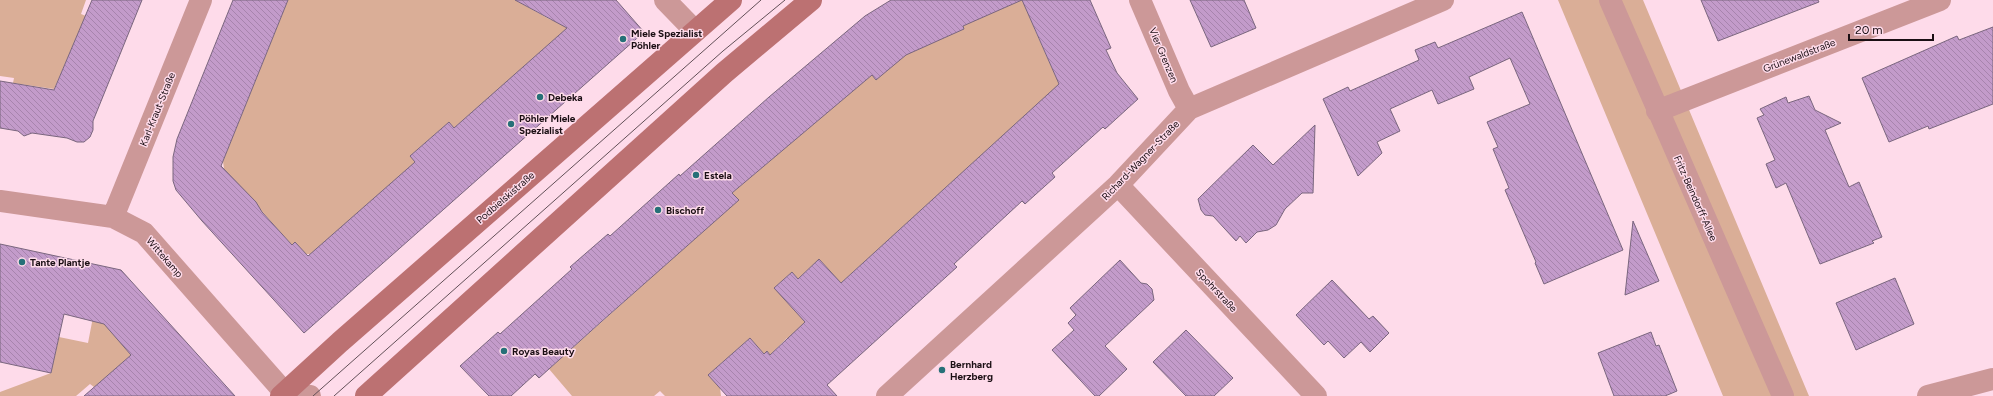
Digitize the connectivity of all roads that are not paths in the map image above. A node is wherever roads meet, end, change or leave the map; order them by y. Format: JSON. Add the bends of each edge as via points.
{"nodes":[{"id":1,"x":201,"y":0,"type":"edge"},
{"id":2,"x":665,"y":0,"type":"edge"},
{"id":3,"x":731,"y":0,"type":"edge"},
{"id":4,"x":811,"y":0,"type":"edge"},
{"id":5,"x":1140,"y":0,"type":"edge"},
{"id":6,"x":1443,"y":0,"type":"edge"},
{"id":7,"x":1610,"y":0,"type":"edge"},
{"id":8,"x":1940,"y":0,"type":"edge"},
{"id":9,"x":695,"y":31,"type":"junction"},
{"id":10,"x":1190,"y":109,"type":"junction"},
{"id":11,"x":1657,"y":111,"type":"junction"},
{"id":12,"x":1118,"y":185,"type":"junction"},
{"id":13,"x":0,"y":201,"type":"edge"},
{"id":14,"x":113,"y":217,"type":"junction"},
{"id":15,"x":1993,"y":379,"type":"edge"},
{"id":16,"x":284,"y":395,"type":"edge"},
{"id":17,"x":310,"y":396,"type":"edge"},
{"id":18,"x":366,"y":396,"type":"edge"},
{"id":19,"x":887,"y":396,"type":"edge"},
{"id":20,"x":1316,"y":396,"type":"edge"},
{"id":21,"x":1783,"y":396,"type":"edge"},
{"id":22,"x":1928,"y":396,"type":"edge"}],
"edges":[{"from":1,"to":14,"type":"street","name":"Karl-Kraut-Straße"},
{"from":2,"to":9,"type":"street"},
{"from":3,"to":9,"type":"main road","name":"Podbielskistraße"},
{"from":4,"to":18,"type":"main road","via":[[724,73]]},
{"from":5,"to":10,"type":"street","name":"Vier Grenzen","via":[[1179,91]]},
{"from":6,"to":10,"type":"street","name":"Richard-Wagner-Straße"},
{"from":7,"to":11,"type":"street","name":"Fritz-Beindorff-Allee"},
{"from":8,"to":11,"type":"street","name":"Grünewaldstraße"},
{"from":9,"to":16,"type":"main road","name":"Podbielskistraße","via":[[352,331]]},
{"from":10,"to":12,"type":"street","name":"Richard-Wagner-Straße"},
{"from":11,"to":21,"type":"street","name":"Fritz-Beindorff-Allee"},
{"from":12,"to":19,"type":"street","name":"Richard-Wagner-Straße"},
{"from":12,"to":20,"type":"street","name":"Spohrstraße"},
{"from":13,"to":14,"type":"street","name":"Wittekamp"},
{"from":14,"to":16,"type":"street","name":"Wittekamp","via":[[144,232]]},
{"from":15,"to":22,"type":"street"},
{"from":16,"to":17,"type":"street"}]}
